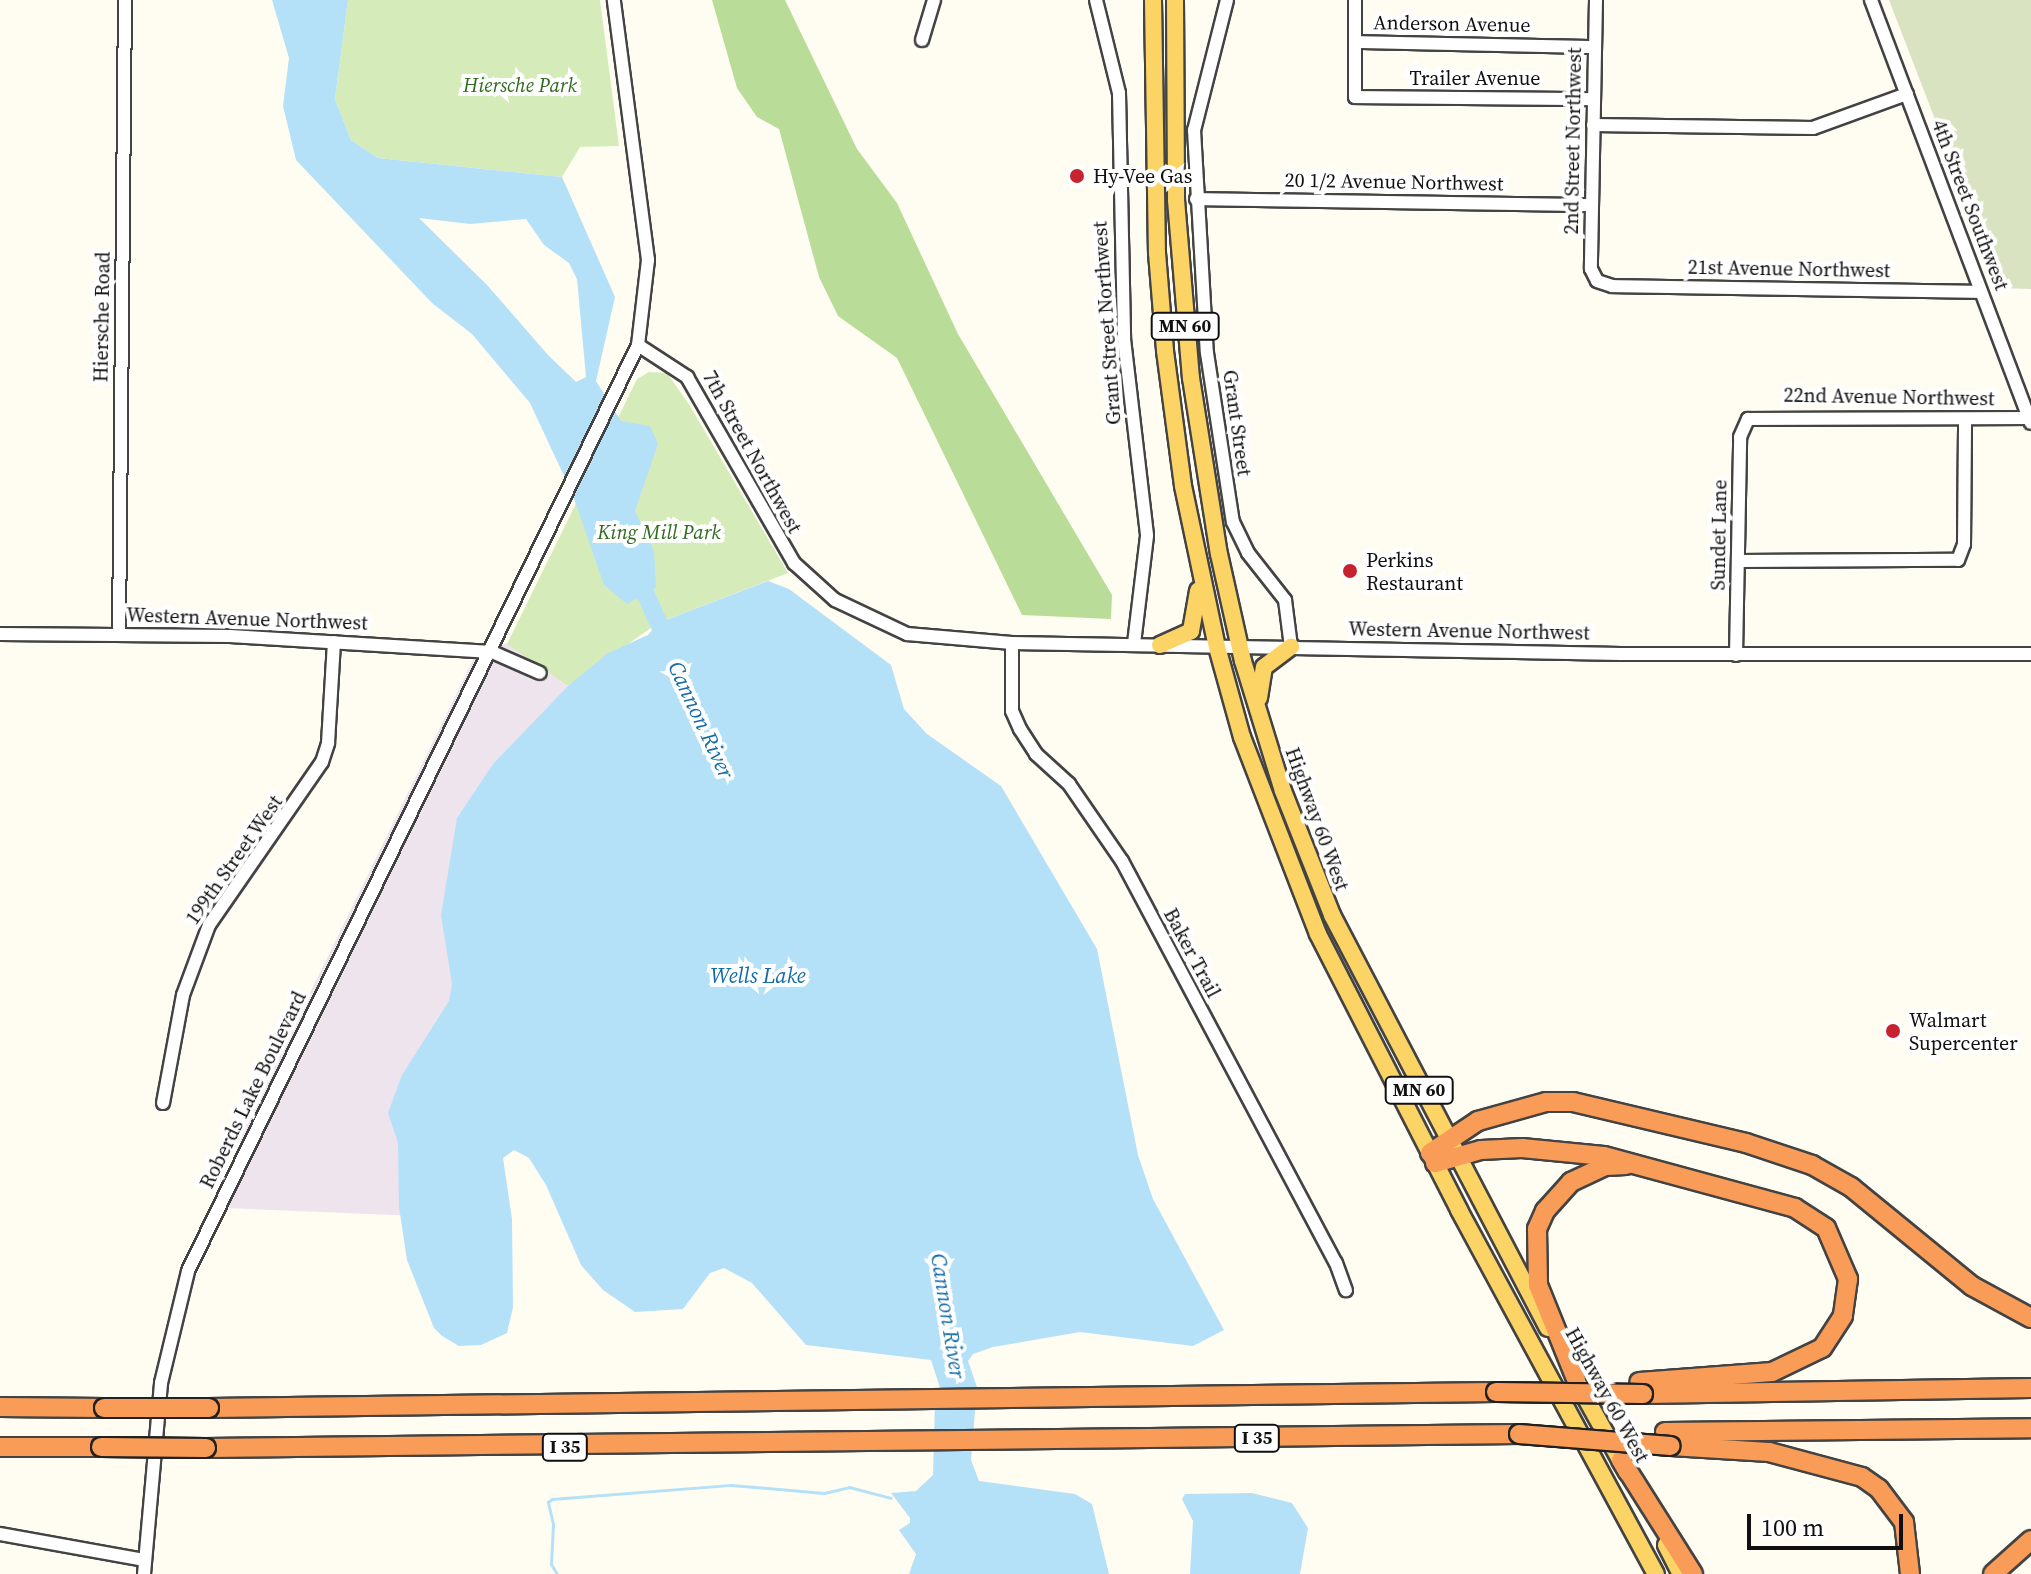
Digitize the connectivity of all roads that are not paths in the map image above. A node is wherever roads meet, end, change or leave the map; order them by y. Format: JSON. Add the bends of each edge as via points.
{"nodes":[{"id":1,"x":125,"y":0,"type":"edge"},
{"id":2,"x":614,"y":0,"type":"edge"},
{"id":3,"x":934,"y":0,"type":"edge"},
{"id":4,"x":1096,"y":0,"type":"edge"},
{"id":5,"x":1153,"y":0,"type":"edge"},
{"id":6,"x":1175,"y":0,"type":"edge"},
{"id":7,"x":1227,"y":0,"type":"edge"},
{"id":8,"x":1355,"y":0,"type":"edge"},
{"id":9,"x":1596,"y":0,"type":"edge"},
{"id":10,"x":1871,"y":0,"type":"edge"},
{"id":11,"x":922,"y":40,"type":"dead end"},
{"id":12,"x":1356,"y":42,"type":"junction"},
{"id":13,"x":1595,"y":47,"type":"junction"},
{"id":14,"x":1907,"y":94,"type":"junction"},
{"id":15,"x":1594,"y":99,"type":"junction"},
{"id":16,"x":1593,"y":125,"type":"junction"},
{"id":17,"x":1196,"y":199,"type":"junction"},
{"id":18,"x":1591,"y":205,"type":"junction"},
{"id":19,"x":1597,"y":281,"type":"joint"},
{"id":20,"x":1981,"y":292,"type":"junction"},
{"id":21,"x":638,"y":345,"type":"junction"},
{"id":22,"x":2026,"y":394,"type":"edge"},
{"id":23,"x":1748,"y":419,"type":"joint"},
{"id":24,"x":1965,"y":420,"type":"junction"},
{"id":25,"x":2030,"y":421,"type":"edge"},
{"id":26,"x":1197,"y":554,"type":"junction"},
{"id":27,"x":1739,"y":561,"type":"junction"},
{"id":28,"x":0,"y":634,"type":"edge"},
{"id":29,"x":119,"y":634,"type":"junction"},
{"id":30,"x":907,"y":634,"type":"joint"},
{"id":31,"x":334,"y":642,"type":"junction"},
{"id":32,"x":1012,"y":643,"type":"junction"},
{"id":33,"x":1134,"y":644,"type":"junction"},
{"id":34,"x":1160,"y":645,"type":"junction"},
{"id":35,"x":1217,"y":647,"type":"junction"},
{"id":36,"x":1239,"y":647,"type":"junction"},
{"id":37,"x":1291,"y":647,"type":"junction"},
{"id":38,"x":492,"y":652,"type":"junction"},
{"id":39,"x":2031,"y":654,"type":"edge"},
{"id":40,"x":1736,"y":655,"type":"junction"},
{"id":41,"x":540,"y":673,"type":"dead end"},
{"id":42,"x":1261,"y":723,"type":"junction"},
{"id":43,"x":163,"y":1103,"type":"dead end"},
{"id":44,"x":1450,"y":1148,"type":"junction"},
{"id":45,"x":1432,"y":1158,"type":"junction"},
{"id":46,"x":1644,"y":1167,"type":"junction"},
{"id":47,"x":1346,"y":1290,"type":"dead end"},
{"id":48,"x":2031,"y":1318,"type":"edge"},
{"id":49,"x":1576,"y":1379,"type":"junction"},
{"id":50,"x":1641,"y":1388,"type":"junction"},
{"id":51,"x":2031,"y":1388,"type":"edge"},
{"id":52,"x":0,"y":1407,"type":"edge"},
{"id":53,"x":2031,"y":1428,"type":"edge"},
{"id":54,"x":1668,"y":1439,"type":"junction"},
{"id":55,"x":0,"y":1447,"type":"edge"},
{"id":56,"x":1621,"y":1460,"type":"junction"},
{"id":57,"x":0,"y":1534,"type":"edge"},
{"id":58,"x":2031,"y":1540,"type":"edge"},
{"id":59,"x":145,"y":1560,"type":"junction"},
{"id":60,"x":144,"y":1574,"type":"edge"},
{"id":61,"x":1656,"y":1574,"type":"edge"},
{"id":62,"x":1681,"y":1574,"type":"edge"},
{"id":63,"x":1693,"y":1574,"type":"edge"},
{"id":64,"x":1910,"y":1574,"type":"edge"},
{"id":65,"x":1993,"y":1574,"type":"edge"}],
"edges":[{"from":1,"to":29,"type":"street","name":"Hiersche Road"},
{"from":2,"to":21,"type":"street","via":[[648,260]]},
{"from":3,"to":11,"type":"street"},
{"from":4,"to":33,"type":"street","name":"Grant Street Northwest","via":[[1119,93],[1124,339],[1147,536]]},
{"from":5,"to":26,"type":"main road","name":"Highway 60 West","number":"MN 60","via":[[1158,267],[1177,448]]},
{"from":6,"to":36,"type":"main road","name":"Highway 60 West","number":"MN 60","via":[[1182,288],[1203,466]]},
{"from":7,"to":17,"type":"street","name":"Grant Street","via":[[1222,34],[1198,104]]},
{"from":8,"to":12,"type":"street"},
{"from":9,"to":13,"type":"street","name":"2nd Street Northwest"},
{"from":10,"to":14,"type":"street","name":"4th Street Southwest"},
{"from":12,"to":13,"type":"street","name":"Anderson Avenue"},
{"from":12,"to":15,"type":"street","name":"Trailer Avenue","via":[[1355,97]]},
{"from":13,"to":15,"type":"street","name":"2nd Street Northwest"},
{"from":14,"to":16,"type":"street","via":[[1813,128]]},
{"from":14,"to":20,"type":"street","name":"4th Street Southwest"},
{"from":15,"to":16,"type":"street","name":"2nd Street Northwest"},
{"from":16,"to":18,"type":"street","name":"2nd Street Northwest"},
{"from":17,"to":18,"type":"street","name":"20 1/2 Avenue Northwest"},
{"from":17,"to":37,"type":"street","name":"Grant Street","via":[[1207,353],[1229,506],[1248,553],[1285,600]]},
{"from":18,"to":19,"type":"street","name":"2nd Street Northwest","via":[[1591,269]]},
{"from":19,"to":20,"type":"street","name":"21st Avenue Northwest","via":[[1612,286]]},
{"from":20,"to":22,"type":"street","name":"4th Street Southwest"},
{"from":21,"to":30,"type":"street","name":"7th Street Northwest","via":[[687,377],[794,563],[835,600]]},
{"from":21,"to":38,"type":"street"},
{"from":22,"to":25,"type":"street","name":"4th Street Southwest"},
{"from":23,"to":24,"type":"street","name":"22nd Avenue Northwest"},
{"from":23,"to":27,"type":"street","name":"Sundet Lane","via":[[1740,437]]},
{"from":24,"to":25,"type":"street","name":"22nd Avenue Northwest"},
{"from":24,"to":27,"type":"street","via":[[1964,544],[1958,560]]},
{"from":26,"to":34,"type":"main road","via":[[1195,625],[1185,637]]},
{"from":26,"to":35,"type":"main road","name":"Highway 60 West","number":"MN 60"},
{"from":27,"to":40,"type":"street","name":"Sundet Lane"},
{"from":28,"to":29,"type":"street","name":"Western Avenue Northwest"},
{"from":29,"to":31,"type":"street","name":"Western Avenue Northwest"},
{"from":30,"to":32,"type":"street","name":"Western Avenue Northwest"},
{"from":31,"to":38,"type":"street","name":"Western Avenue Northwest"},
{"from":31,"to":43,"type":"street","name":"199th Street West","via":[[330,729],[322,762],[209,925],[183,995]]},
{"from":32,"to":33,"type":"street","name":"Western Avenue Northwest"},
{"from":32,"to":47,"type":"street","name":"Baker Trail","via":[[1012,711],[1020,729],[1036,754],[1069,784],[1122,861]]},
{"from":33,"to":34,"type":"street","name":"Western Avenue Northwest"},
{"from":34,"to":35,"type":"street","name":"Western Avenue Northwest"},
{"from":35,"to":36,"type":"street","name":"Western Avenue Northwest"},
{"from":35,"to":45,"type":"main road","name":"Highway 60 West","number":"MN 60","via":[[1257,781],[1297,888]]},
{"from":36,"to":37,"type":"street","name":"Western Avenue Northwest"},
{"from":36,"to":42,"type":"main road","name":"Highway 60 West","number":"MN 60"},
{"from":37,"to":40,"type":"street","name":"Western Avenue Northwest"},
{"from":37,"to":42,"type":"main road","via":[[1261,673]]},
{"from":38,"to":41,"type":"street"},
{"from":38,"to":59,"type":"street","name":"Roberds Lake Boulevard","via":[[188,1271],[161,1383]]},
{"from":39,"to":40,"type":"street","name":"Western Avenue Northwest"},
{"from":42,"to":44,"type":"main road","name":"Highway 60 West","number":"MN 60","via":[[1332,915]]},
{"from":44,"to":45,"type":"highway"},
{"from":44,"to":46,"type":"highway","via":[[1563,1149]]},
{"from":44,"to":48,"type":"highway","via":[[1478,1121],[1520,1107],[1573,1102],[1746,1143],[1812,1165],[1851,1187],[1972,1286]]},
{"from":44,"to":49,"type":"main road","name":"Highway 60 West","number":"MN 60"},
{"from":45,"to":61,"type":"main road","name":"Highway 60 West","number":"MN 60"},
{"from":46,"to":49,"type":"highway","via":[[1606,1166],[1571,1182],[1545,1211],[1537,1229],[1538,1285]]},
{"from":46,"to":50,"type":"highway","via":[[1811,1216],[1837,1243],[1848,1279],[1834,1333],[1822,1348],[1791,1367]]},
{"from":49,"to":56,"type":"main road","name":"Highway 60 West","number":"MN 60"},
{"from":50,"to":51,"type":"highway"},
{"from":50,"to":52,"type":"highway","number":"I 35","bridge":true,"via":[[923,1401]]},
{"from":53,"to":54,"type":"highway"},
{"from":54,"to":55,"type":"highway","number":"I 35","bridge":true,"via":[[1519,1434]]},
{"from":54,"to":64,"type":"highway","via":[[1769,1452],[1862,1477],[1879,1489],[1904,1522]]},
{"from":56,"to":62,"type":"main road","name":"Highway 60 West","number":"MN 60"},
{"from":56,"to":63,"type":"highway"},
{"from":57,"to":59,"type":"street"},
{"from":58,"to":65,"type":"highway"},
{"from":59,"to":60,"type":"street","name":"Roberds Lake Boulevard"}]}
